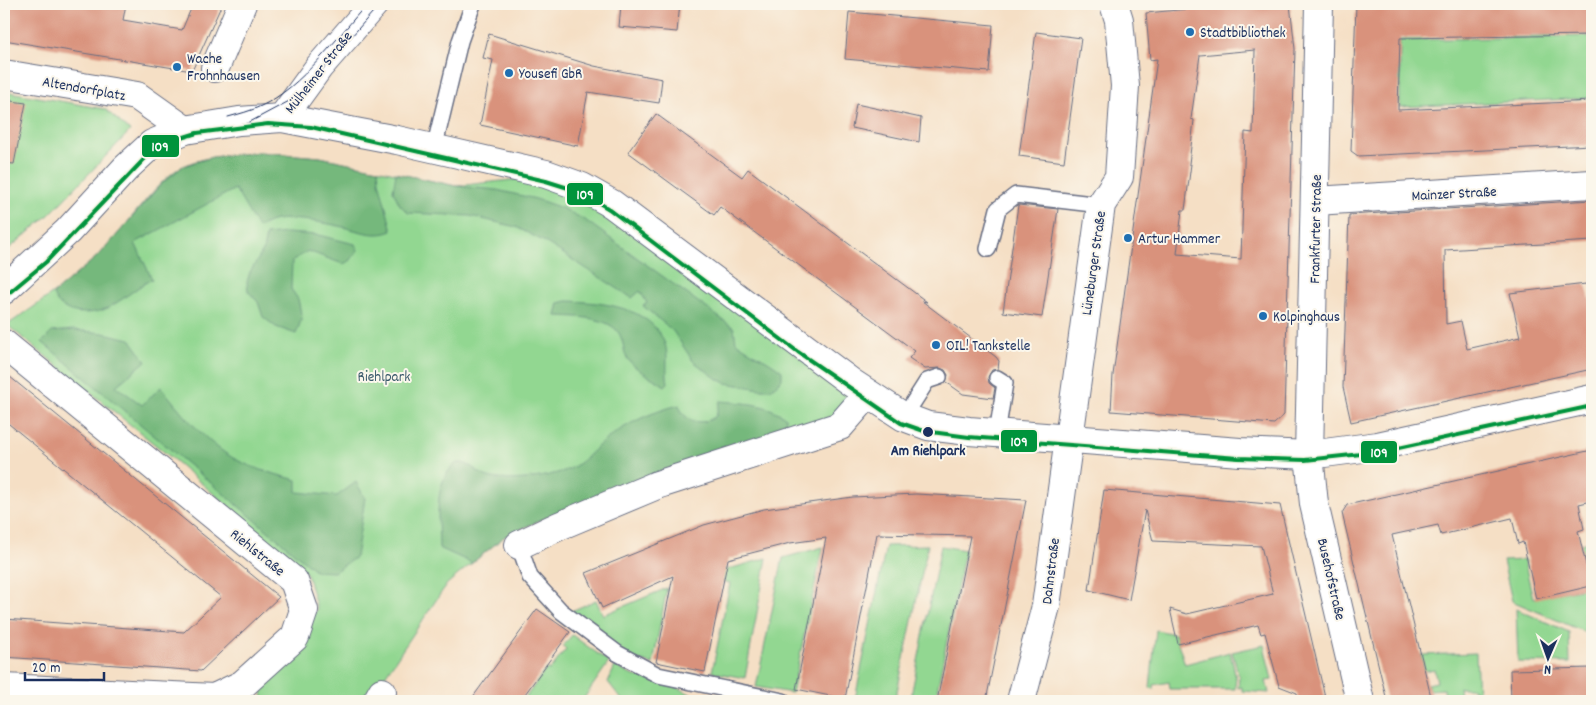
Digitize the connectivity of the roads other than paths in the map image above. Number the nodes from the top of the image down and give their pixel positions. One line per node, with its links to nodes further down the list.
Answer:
1 (242, 4): 6 (street)
2 (374, 4): 8 (street, Mülheimer Straße)
3 (473, 4): 10 (lane)
4 (1114, 4): 13 (street, Lüneburger Straße)
5 (1320, 4): 12 (street, Frankfurter Straße)
6 (215, 68)
7 (4, 74): 9 (street, Altendorfplatz)
8 (282, 118): 9 (street); 10 (street)
9 (185, 130): 15 (street)
10 (434, 149): 19 (street)
11 (1592, 184): 12 (street, Mainzer Straße)
12 (1315, 201): 24 (street, Frankfurter Straße)
13 (1101, 205): 14 (lane); 23 (street, Lüneburger Straße)
14 (988, 249)
15 (4, 290)
16 (4, 344): 27 (street, Riehlstraße)
17 (938, 377): 21 (lane)
18 (997, 378): 22 (lane)
19 (868, 394): 21 (street); 25 (street)
20 (1592, 399): 24 (street)
21 (904, 417): 22 (street)
22 (997, 433): 23 (street)
23 (1069, 438): 24 (street); 29 (street, Dahnstraße)
24 (1309, 455): 30 (street, Busehofstraße)
25 (519, 546): 28 (lane)
26 (4, 688): 27 (street, Riehlstraße)
27 (245, 693)
28 (783, 701)
29 (1021, 701)
30 (1360, 701)

